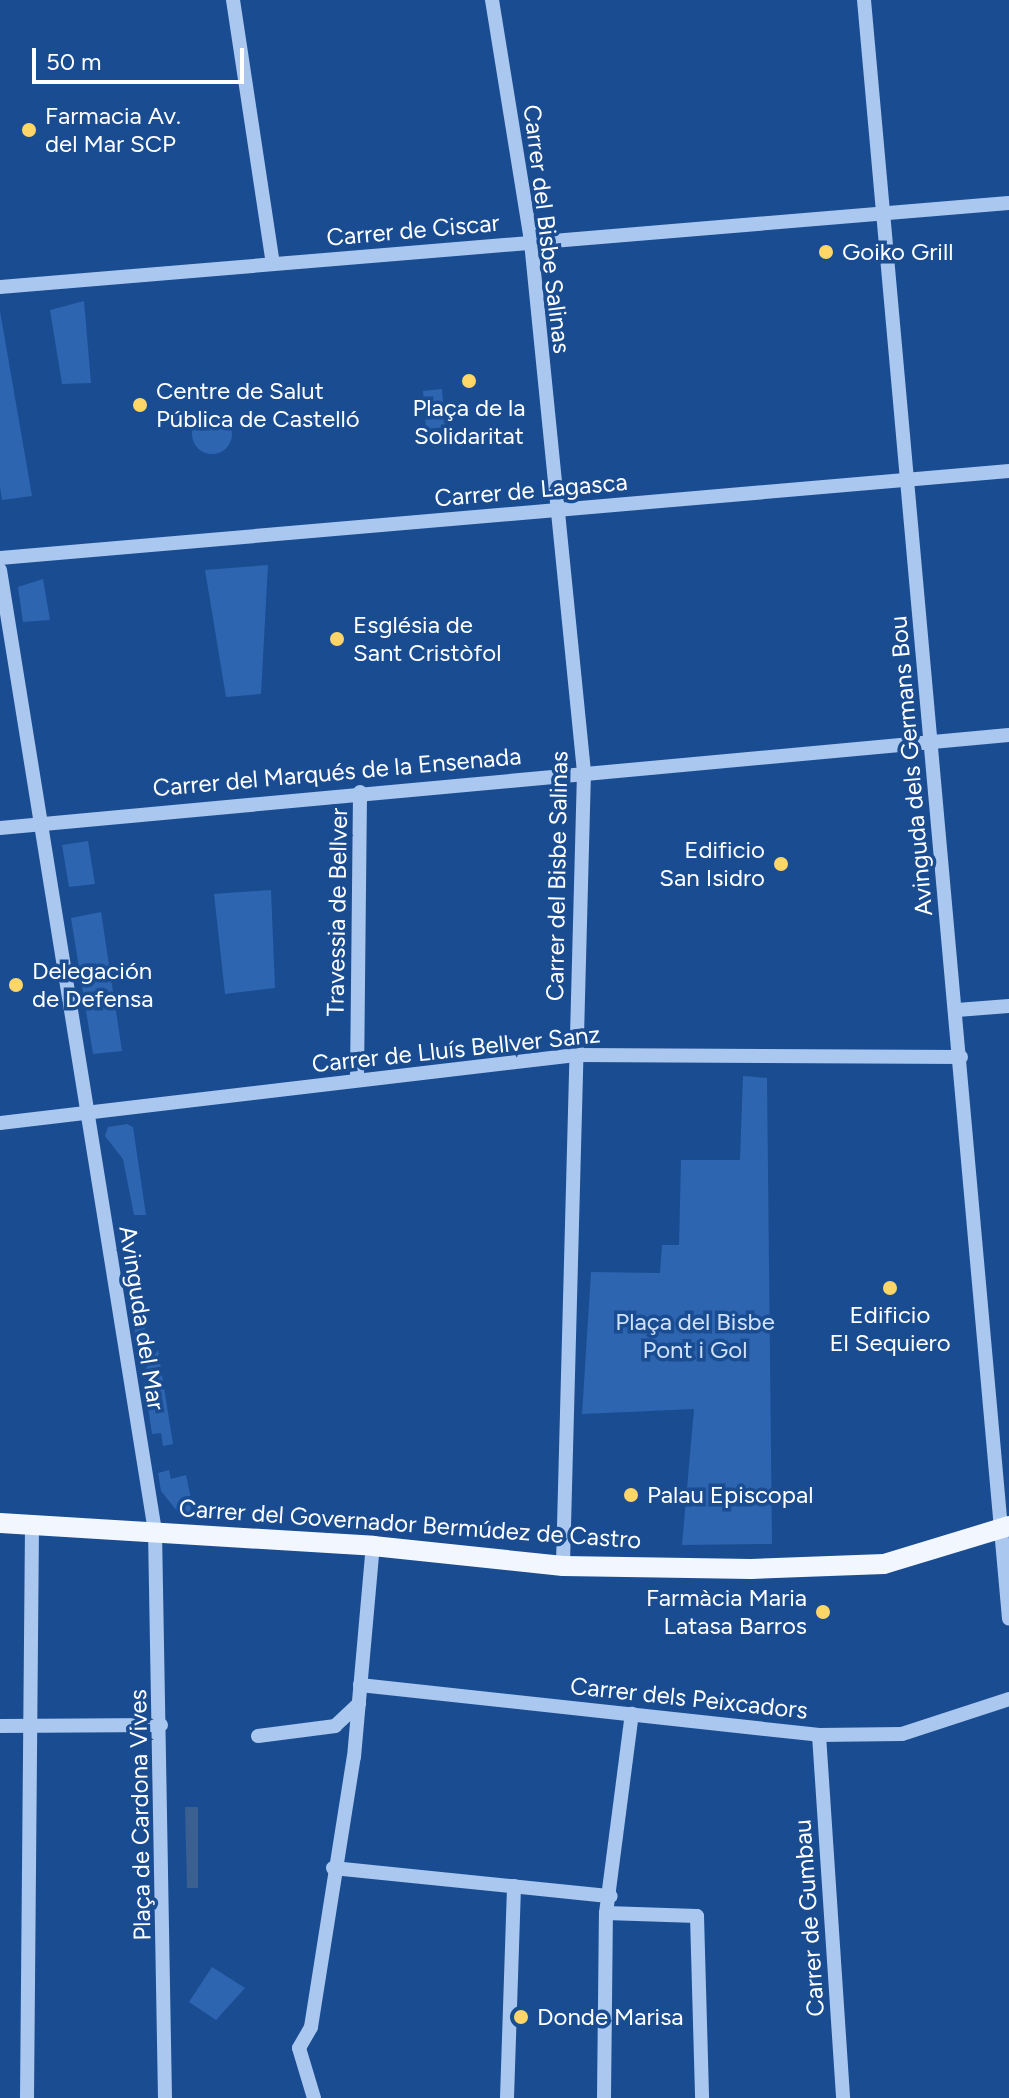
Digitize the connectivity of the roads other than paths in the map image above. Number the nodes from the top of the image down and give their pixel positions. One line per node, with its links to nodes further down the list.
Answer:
1 (233, 0): 7 (street)
2 (492, 0): 6 (street, Carrer del Bisbe Salinas)
3 (864, 0): 5 (street, Avinguda dels Germans Bou)
4 (1009, 203): 5 (street, Carrer de Ciscar)
5 (883, 213): 6 (street, Carrer de Ciscar); 10 (street, Avinguda dels Germans Bou)
6 (531, 242): 7 (street, Carrer de Ciscar); 11 (street, Carrer del Bisbe Salinas)
7 (273, 264): 8 (street, Carrer de Ciscar)
8 (6, 286)
9 (1009, 471): 10 (street, Carrer de Lagasca)
10 (908, 480): 11 (street, Carrer de Lagasca); 15 (street, Avinguda dels Germans Bou)
11 (555, 510): 12 (street, Carrer de Lagasca); 16 (street, Carrer del Bisbe Salinas)
12 (0, 558)
13 (0, 570): 18 (street, Avinguda del Mar)
14 (1009, 735): 15 (street, Carrer del Marqués de la Ensenada)
15 (928, 742): 16 (street, Carrer del Marqués de la Ensenada); 21 (street, Avinguda dels Germans Bou)
16 (584, 772): 17 (street, Carrer del Marqués de la Ensenada); 22 (street, Carrer del Bisbe Salinas)
17 (360, 792): 18 (street, Carrer del Marqués de la Ensenada); 24 (street, Travessia de Bellver)
18 (40, 824): 19 (street); 25 (street, Avinguda del Mar)
19 (0, 828)
20 (1009, 1006): 21 (street)
21 (957, 1010): 23 (street, Avinguda dels Germans Bou)
22 (576, 1055): 23 (street, Carrer de Lluís Bellver Sanz); 24 (street, Carrer de Lluís Bellver Sanz); 32 (street, Carrer del Bisbe Salinas)
23 (961, 1057): 29 (street, Avinguda dels Germans Bou)
24 (357, 1080): 25 (street, Carrer de Lluís Bellver Sanz)
25 (87, 1111): 26 (street); 30 (street, Avinguda del Mar)
26 (0, 1123)
27 (0, 1523): 28 (main road, Carrer del Governador Bermúdez de Castro)
28 (32, 1523): 30 (main road, Carrer del Governador Bermúdez de Castro); 40 (street)
29 (1006, 1527): 32 (main road, Carrer del Governador Bermúdez de Castro); 33 (street, Avinguda dels Germans Bou)
30 (155, 1531): 31 (main road, Carrer del Governador Bermúdez de Castro); 38 (street, Plaça de Cardona Vives)
31 (373, 1546): 32 (main road, Carrer del Governador Bermúdez de Castro); 34 (street)
32 (563, 1566)
33 (1009, 1619)
34 (360, 1685): 36 (street); 37 (street, Carrer dels Peixcadors)
35 (1009, 1699): 41 (street, Carrer dels Peixcadors)
36 (359, 1704): 42 (street); 43 (street)
37 (632, 1714): 41 (street, Carrer dels Peixcadors); 45 (street)
38 (161, 1725): 40 (street); 48 (street, Plaça de Cardona Vives)
39 (0, 1726): 40 (street)
40 (30, 1726): 47 (street)
41 (819, 1735): 53 (street, Carrer de Gumbau)
42 (258, 1736)
43 (333, 1868): 44 (street); 49 (street)
44 (514, 1886): 45 (street); 50 (street)
45 (611, 1896): 46 (street)
46 (606, 1913): 51 (street); 52 (street)
47 (27, 2098)
48 (165, 2098)
49 (314, 2098)
50 (507, 2098)
51 (604, 2098)
52 (702, 2098)
53 (843, 2098)

